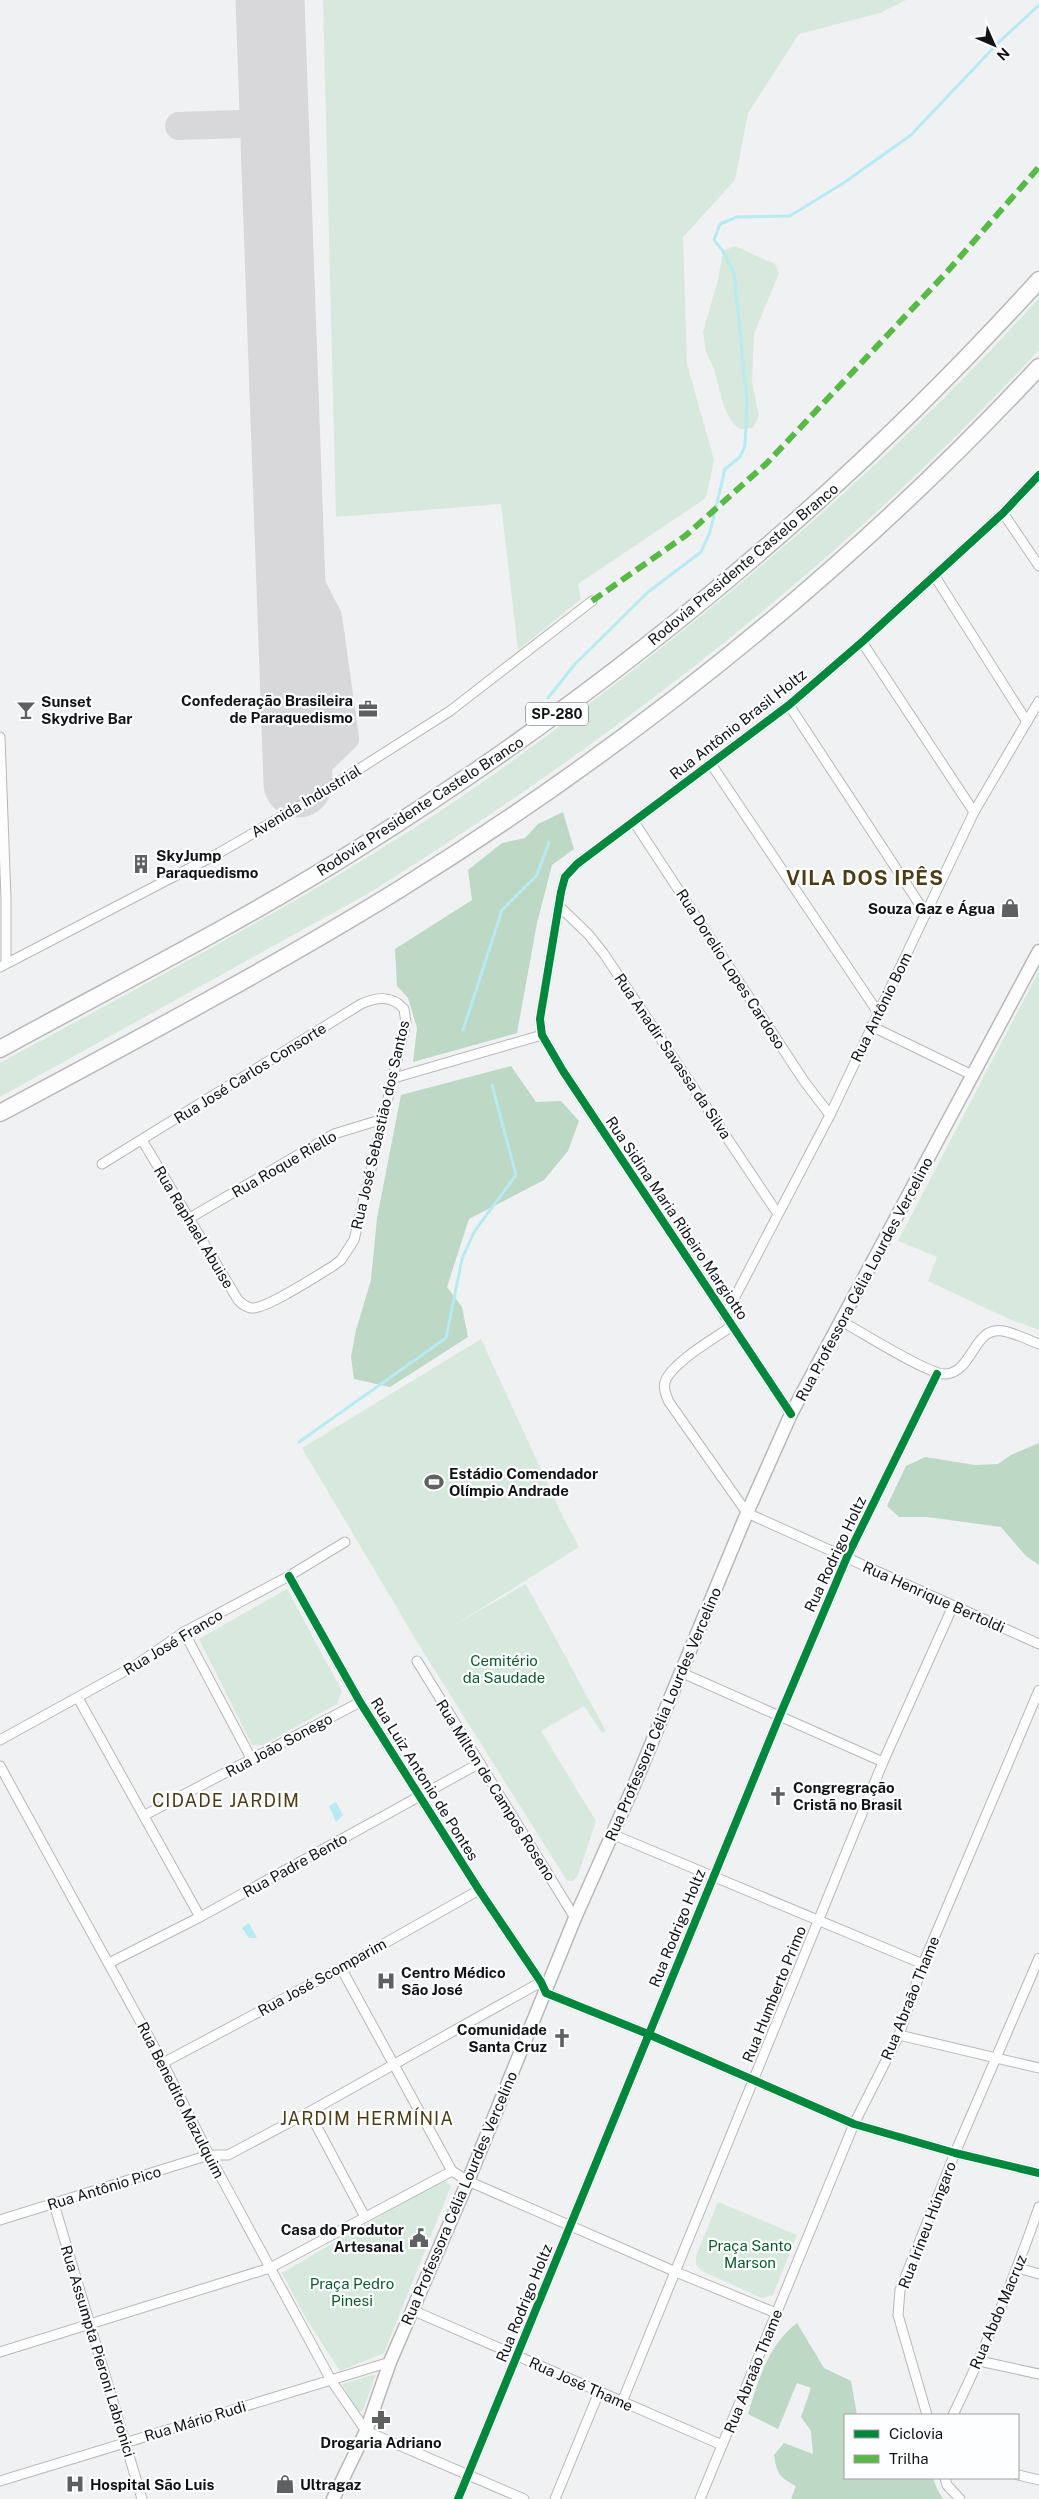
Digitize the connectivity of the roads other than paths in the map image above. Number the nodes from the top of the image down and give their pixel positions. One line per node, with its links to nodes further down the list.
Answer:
1 (1039, 280): 26 (highway, Rodovia Presidente Castelo Branco / SP-280)
2 (1039, 368): 29 (highway)
3 (1039, 475): 4 (street, Rua Antônio Brasil Holtz)
4 (1003, 513): 5 (street); 6 (street, Rua Antônio Brasil Holtz)
5 (1039, 566)
6 (934, 575): 8 (street, Rua Antônio Brasil Holtz); 11 (street)
7 (592, 601): 21 (street, Avenida Industrial)
8 (862, 642): 10 (street, Rua Antônio Brasil Holtz); 14 (street)
9 (1039, 701): 11 (street, Rua Antônio Bom)
10 (789, 705): 13 (street, Rua Antônio Brasil Holtz); 19 (street)
11 (1027, 722): 14 (street, Rua Antônio Bom)
12 (0, 737): 17 (street)
13 (711, 764): 15 (street, Rua Antônio Brasil Holtz); 23 (street)
14 (974, 812): 19 (street, Rua Antônio Bom)
15 (634, 822): 18 (street, Rua Antônio Brasil Holtz); 30 (street, Rua Dorelio Lopes Cardoso)
16 (0, 890): 17 (street)
17 (6, 899): 21 (street)
18 (559, 906): 25 (street, Rua Antônio Brasil Holtz); 34 (street, Rua Anadir Savassa da Silva)
19 (926, 914): 23 (street, Rua Antônio Bom)
20 (1039, 951): 27 (main road, Rua Professora Célia Lourdes Vercelino)
21 (3, 965)
22 (401, 1005): 28 (street, Rua José Sebastião dos Santos); 32 (street, Rua José Carlos Consorte)
23 (877, 1011): 24 (street, Rua Antônio Bom)
24 (870, 1026): 27 (street); 30 (street, Rua Antônio Bom)
25 (542, 1035): 28 (street); 37 (street, Rua Sidina Maria Ribeiro Margiotto)
26 (0, 1049)
27 (972, 1075): 38 (main road, Rua Professora Célia Lourdes Vercelino)
28 (394, 1078): 31 (street, Rua José Sebastião dos Santos)
29 (0, 1113)
30 (830, 1115): 34 (street, Rua Antônio Bom)
31 (383, 1119): 35 (street, Rua Roque Riello); 36 (street, Rua José Sebastião dos Santos)
32 (142, 1140): 33 (street, Rua José Carlos Consorte); 35 (street, Rua Raphael Abuise)
33 (102, 1164)
34 (778, 1214): 37 (street, Rua Antônio Bom)
35 (188, 1219): 36 (street, Rua Raphael Abuise)
36 (251, 1308)
37 (725, 1316): 39 (street, Rua Sidina Maria Ribeiro Margiotto)
38 (842, 1321): 41 (street); 42 (main road, Rua Professora Célia Lourdes Vercelino)
39 (732, 1326): 42 (street, Rua Sidina Maria Ribeiro Margiotto); 43 (street)
40 (1039, 1344): 41 (street)
41 (937, 1374): 45 (street, Rua Rodrigo Holtz)
42 (791, 1414): 43 (main road, Rua Professora Célia Lourdes Vercelino)
43 (747, 1513): 45 (street, Rua Henrique Bertoldi); 51 (main road, Rua Professora Célia Lourdes Vercelino)
44 (345, 1542): 46 (street, Rua José Franco)
45 (847, 1557): 47 (street, Rua Henrique Bertoldi); 55 (street, Rua Rodrigo Holtz)
46 (288, 1576): 48 (street, Rua José Franco); 54 (street, Rua Luiz Antonio de Pontes)
47 (953, 1606): 49 (street, Rua Henrique Bertoldi); 58 (street, Rua Humberto Primo)
48 (184, 1632): 53 (street, Rua José Franco); 57 (street)
49 (1039, 1644)
50 (417, 1661): 59 (street, Rua Milton de Campos Roseno)
51 (680, 1672): 55 (street); 63 (main road, Rua Professora Célia Lourdes Vercelino)
52 (1039, 1690): 71 (street, Rua Abraão Thame)
53 (78, 1698): 56 (street, Rua José Franco); 62 (street)
54 (360, 1702): 57 (street, Rua João Sonego); 61 (street, Rua Luiz Antonio de Pontes)
55 (780, 1716): 58 (street); 64 (street, Rua Rodrigo Holtz)
56 (0, 1740)
57 (252, 1760): 62 (street, Rua João Sonego)
58 (883, 1762): 68 (street, Rua Humberto Primo)
59 (480, 1763): 61 (street, Rua Padre Bento); 67 (street, Rua Milton de Campos Roseno)
60 (0, 1766): 70 (street, Rua Benedito Mazulquim)
61 (421, 1796): 65 (street, Rua Luiz Antonio de Pontes); 66 (street, Rua Padre Bento)
62 (145, 1816): 66 (street)
63 (614, 1835): 64 (street); 67 (main road, Rua Professora Célia Lourdes Vercelino)
64 (713, 1876): 68 (street); 74 (street, Rua Rodrigo Holtz)
65 (479, 1890): 72 (street, Rua José Scomparim); 73 (street, Rua Luiz Antonio de Pontes)
66 (200, 1917): 70 (street, Rua Padre Bento)
67 (575, 1918): 73 (main road, Rua Professora Célia Lourdes Vercelino)
68 (819, 1920): 71 (street); 80 (street, Rua Humberto Primo)
69 (1039, 1958): 76 (street, Rua Irineu Húngaro)
70 (109, 1963): 77 (street, Rua Benedito Mazulquim)
71 (924, 1964): 75 (street, Rua Abraão Thame)
72 (341, 1968): 77 (street, Rua José Scomparim); 78 (street)
73 (543, 1987): 74 (street); 78 (street, Rua Antônio Pico); 87 (main road, Rua Professora Célia Lourdes Vercelino)
74 (648, 2034): 80 (street); 92 (street, Rua Rodrigo Holtz)
75 (899, 2035): 76 (street); 82 (street, Rua Abraão Thame)
76 (997, 2058): 79 (street); 83 (street, Rua Irineu Húngaro)
77 (164, 2062): 84 (street, Rua Benedito Mazulquim)
78 (395, 2064): 81 (street, Rua Antônio Pico); 85 (street)
79 (1039, 2068)
80 (754, 2079): 82 (street); 95 (street, Rua Humberto Primo)
81 (309, 2112): 84 (street, Rua Antônio Pico); 90 (street)
82 (854, 2124): 83 (street); 98 (street, Rua Abraão Thame)
83 (955, 2153): 86 (street); 108 (street, Rua Irineu Húngaro)
84 (209, 2155): 88 (street, Rua Antônio Pico); 93 (street, Rua Benedito Mazulquim)
85 (452, 2171): 87 (street); 90 (street)
86 (1039, 2173)
87 (468, 2180): 92 (street); 97 (main road, Rua Professora Célia Lourdes Vercelino)
88 (54, 2204): 91 (street, Rua Antônio Pico); 99 (street, Rua Assumpta Pieroni Labronici)
89 (1039, 2207): 94 (street, Rua Abdo Macruz)
90 (365, 2217): 93 (street)
91 (0, 2220)
92 (569, 2226): 95 (street); 101 (street, Rua Rodrigo Holtz)
93 (270, 2268): 99 (street); 105 (street, Rua Benedito Mazulquim)
94 (1018, 2268): 96 (street); 102 (street, Rua Abdo Macruz)
95 (676, 2272): 98 (street); 107 (street, Rua Humberto Primo)
96 (1039, 2274)
97 (412, 2310): 101 (street, Rua José Thame); 103 (main road, Rua Professora Célia Lourdes Vercelino)
98 (776, 2313): 112 (street, Rua Abraão Thame)
99 (88, 2323): 100 (street); 111 (street, Rua Assumpta Pieroni Labronici)
100 (0, 2352)
101 (518, 2356): 106 (street, Rua José Thame); 113 (street, Rua Rodrigo Holtz)
102 (980, 2360): 104 (street); 109 (street, Rua Abdo Macruz)
103 (390, 2362): 105 (street, Rua Mário Rudi); 110 (main road, Rua Professora Célia Lourdes Vercelino)
104 (1039, 2374)
105 (331, 2380): 110 (street, Rua Benedito Mazulquim); 111 (street, Rua Mário Rudi)
106 (599, 2392): 107 (street, Rua José Thame); 122 (street)
107 (622, 2402): 112 (street, Rua José Thame)
108 (927, 2414)
109 (953, 2414)
110 (366, 2431): 113 (street); 119 (main road, Rua Professora Célia Lourdes Vercelino)
111 (125, 2442): 117 (street, Rua Mário Rudi); 118 (street, Rua Assumpta Pieroni Labronici)
112 (722, 2446): 123 (street, Rua Abraão Thame)
113 (469, 2474): 120 (street, Rua Rodrigo Holtz); 121 (street)
114 (1019, 2475): 116 (street)
115 (945, 2479): 124 (street)
116 (1039, 2480)
117 (0, 2481)
118 (142, 2499)
119 (333, 2499)
120 (458, 2499)
121 (524, 2499)
122 (555, 2499)
123 (700, 2499)
124 (960, 2499)

